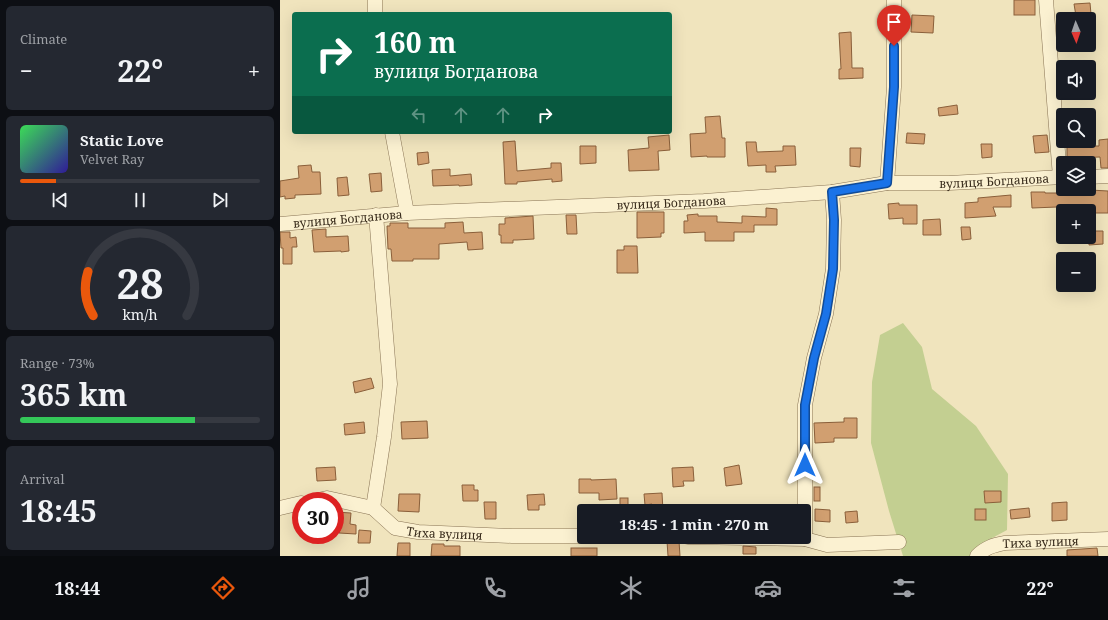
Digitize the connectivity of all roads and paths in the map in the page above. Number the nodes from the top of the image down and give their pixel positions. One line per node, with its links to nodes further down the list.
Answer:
1 (375, 0): 4 (street)
2 (894, 0): 10 (street)
3 (1046, 0): 6 (street)
4 (375, 12)
5 (392, 134): 12 (street)
6 (1060, 156)
7 (1108, 176): 9 (street)
8 (1056, 177): 10 (street, вулиця Богданова)
9 (1096, 177)
10 (887, 183): 11 (street, вулиця Богданова)
11 (832, 192): 12 (street, вулиця Богданова); 16 (street)
12 (407, 214): 13 (street, вулиця Богданова)
13 (376, 216): 14 (street, вулиця Богданова); 19 (street)
14 (280, 224)
15 (344, 502): 19 (street)
16 (805, 504)
17 (292, 506): 18 (street)
18 (280, 508)
19 (373, 508): 20 (street, Тиха вулиця)
20 (577, 536)
21 (1108, 539): 24 (street, Тиха вулиця)
22 (811, 541): 23 (street)
23 (899, 542)
24 (977, 556)

